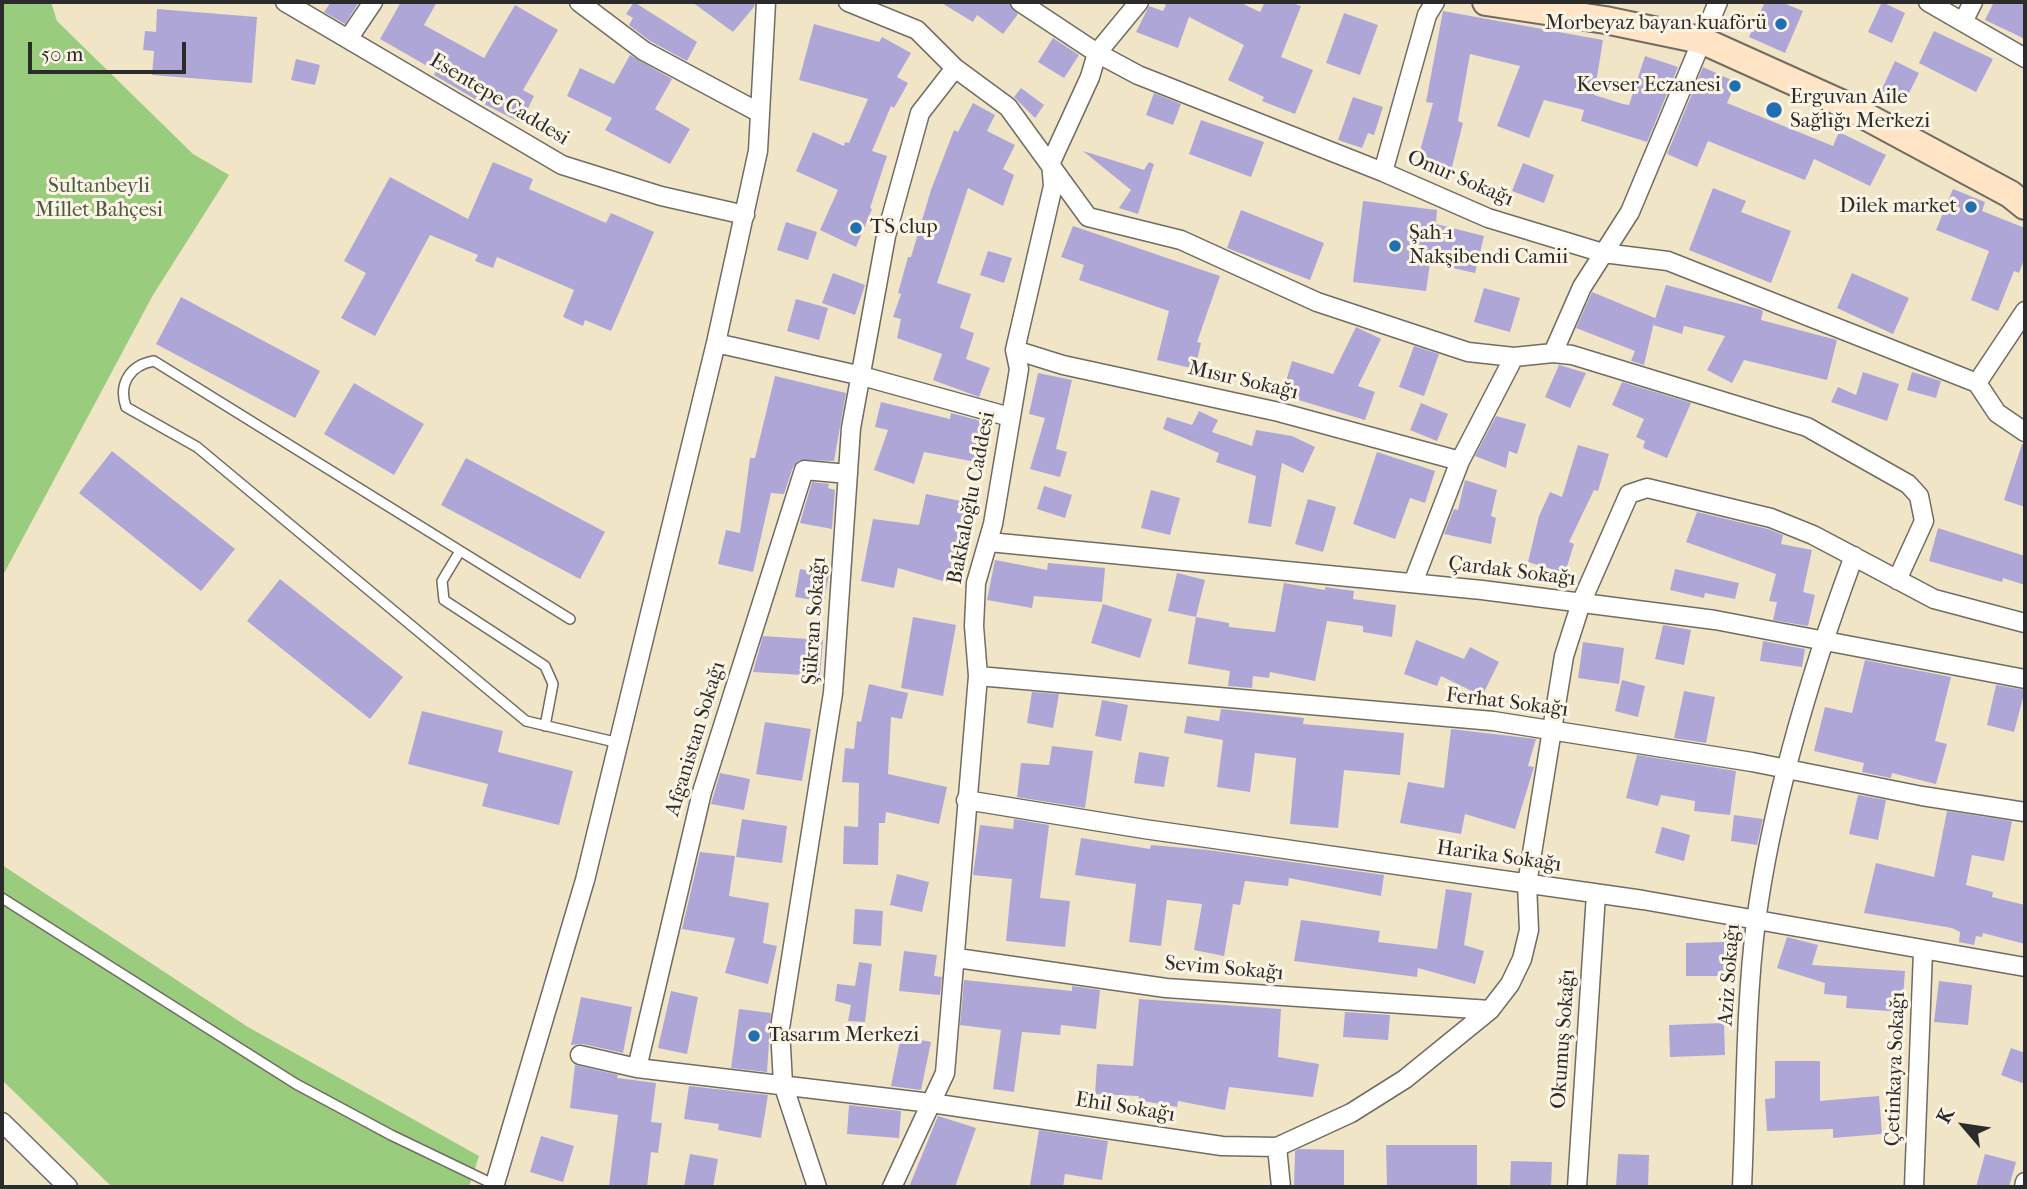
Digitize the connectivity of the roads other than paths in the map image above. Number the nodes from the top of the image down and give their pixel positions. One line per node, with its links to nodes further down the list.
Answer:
1 (285, 2): 14 (street, Esentepe Caddesi)
2 (373, 2): 14 (street)
3 (579, 2): 19 (street)
4 (766, 2): 19 (street)
5 (848, 2): 18 (street)
6 (1020, 2): 16 (street, Onur Sokağı)
7 (1139, 2): 16 (street, Bakkaloğlu Caddesi)
8 (1435, 2): 21 (street)
9 (1486, 2): 15 (street)
10 (1718, 2): 15 (street)
11 (1928, 2): 13 (street)
12 (1973, 2): 13 (street)
13 (1964, 20): 17 (street)
14 (348, 39): 23 (street, Esentepe Caddesi)
15 (1701, 40): 22 (street); 24 (street)
16 (1097, 53): 20 (street, Bakkaloğlu Caddesi); 21 (street, Onur Sokağı)
17 (2025, 58)
18 (955, 68): 20 (street); 30 (street, Şükran Sokağı)
19 (760, 113): 23 (street)
20 (1051, 162): 27 (street, Bakkaloğlu Caddesi); 29 (street)
21 (1383, 172): 24 (street, Onur Sokağı)
22 (2025, 206)
23 (745, 215): 26 (street)
24 (1603, 253): 28 (street); 31 (street, Onur Sokağı)
25 (2025, 311): 31 (street)
26 (716, 343): 30 (street); 49 (street)
27 (1015, 350): 32 (street, Bakkaloğlu Caddesi); 34 (street, Mısır Sokağı)
28 (1553, 353): 29 (street); 39 (street)
29 (1514, 357): 34 (street)
30 (862, 376): 32 (street); 35 (street, Şükran Sokağı)
31 (1977, 383): 33 (street)
32 (1010, 417): 36 (street, Bakkaloğlu Caddesi)
33 (2025, 432)
34 (1460, 461): 40 (street)
35 (848, 474): 62 (street, Afganistan Sokağı); 63 (street, Şükran Sokağı)
36 (989, 542): 40 (street, Çardak Sokağı); 45 (street, Bakkaloğlu Caddesi)
37 (460, 551): 42 (lane); 47 (lane); 47 (lane)
38 (1854, 556): 39 (street); 41 (street, Ehil Sokağı); 44 (street, Aziz Sokağı)
39 (1897, 580): 43 (street)
40 (1413, 583): 41 (street, Çardak Sokağı)
41 (1581, 603): 44 (street, Çardak Sokağı); 48 (street, Ehil Sokağı)
42 (570, 619)
43 (2025, 623)
44 (1823, 640): 46 (street, Çardak Sokağı); 50 (street, Aziz Sokağı)
45 (978, 676): 48 (street, Ferhat Sokağı); 51 (street, Bakkaloğlu Caddesi)
46 (2025, 679)
47 (545, 726): 49 (lane)
48 (1552, 731): 50 (street, Ferhat Sokağı); 53 (street, Ehil Sokağı)
49 (619, 743): 67 (street)
50 (1786, 769): 52 (street, Ferhat Sokağı); 56 (street, Aziz Sokağı)
51 (965, 800): 53 (street, Harika Sokağı); 58 (street, Bakkaloğlu Caddesi)
52 (2025, 812)
53 (1527, 884): 54 (street, Harika Sokağı); 60 (street, Ehil Sokağı)
54 (1596, 894): 56 (street, Harika Sokağı); 72 (street, Okumuş Sokağı)
55 (2, 898): 67 (lane)
56 (1756, 920): 57 (street, Harika Sokağı); 73 (street, Aziz Sokağı)
57 (1923, 951): 59 (street, Harika Sokağı); 74 (street, Çetinkaya Sokağı)
58 (957, 958): 60 (street, Sevim Sokağı); 64 (street, Bakkaloğlu Caddesi)
59 (2025, 967)
60 (1490, 1010): 66 (street, Ehil Sokağı)
61 (580, 1055): 62 (street, Ehil Sokağı)
62 (637, 1068): 63 (street, Ehil Sokağı)
63 (783, 1084): 64 (street, Ehil Sokağı); 69 (street, Şükran Sokağı)
64 (931, 1102): 66 (street, Ehil Sokağı); 70 (street, Bakkaloğlu Caddesi)
65 (2, 1122): 68 (street)
66 (1277, 1147): 71 (street)
67 (497, 1186)
68 (68, 1187)
69 (817, 1187)
70 (892, 1187)
71 (1281, 1187)
72 (1577, 1187)
73 (1742, 1187)
74 (1914, 1187)

